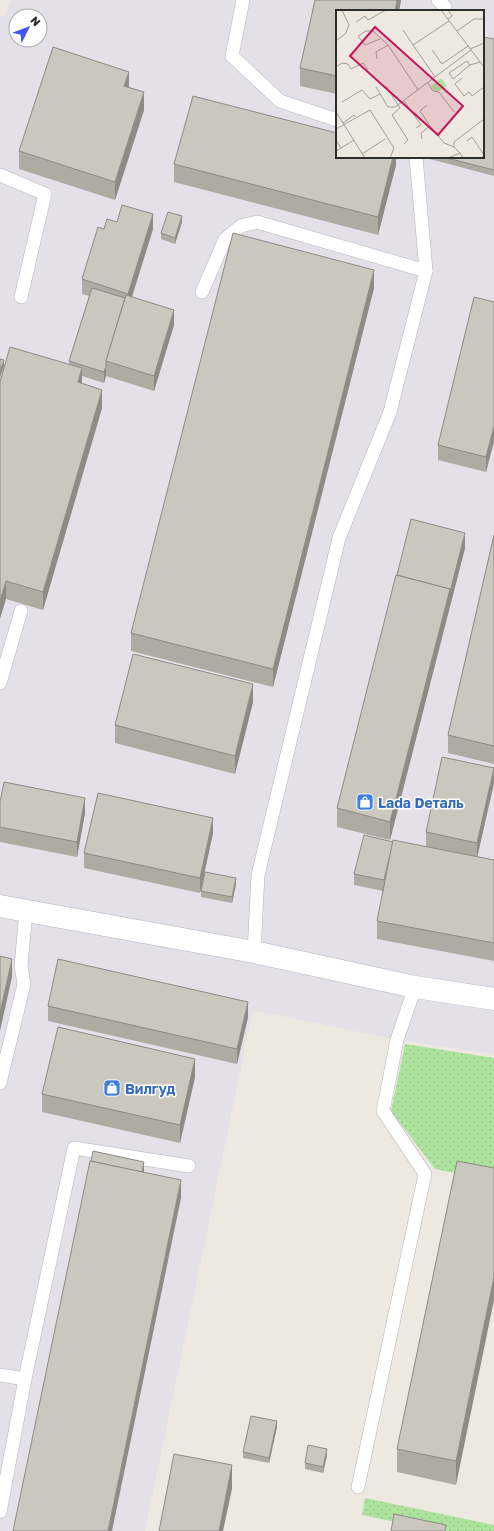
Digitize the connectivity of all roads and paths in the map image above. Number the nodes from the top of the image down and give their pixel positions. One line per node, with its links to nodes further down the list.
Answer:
1 (243, 0): 4 (lane)
2 (438, 0): 3 (lane)
3 (444, 10)
4 (336, 120)
5 (416, 158): 7 (lane)
6 (0, 175): 9 (lane)
7 (426, 271): 8 (lane); 14 (lane)
8 (202, 292)
9 (21, 297)
10 (20, 611): 11 (lane)
11 (0, 683)
12 (0, 906): 13 (street)
13 (26, 911): 14 (street); 17 (lane)
14 (254, 952): 15 (street)
15 (415, 987): 16 (street); 21 (lane)
16 (494, 999)
17 (0, 1083)
18 (189, 1166): 20 (lane)
19 (0, 1374): 20 (lane)
20 (25, 1379): 22 (lane)
21 (358, 1487)
22 (0, 1512)

